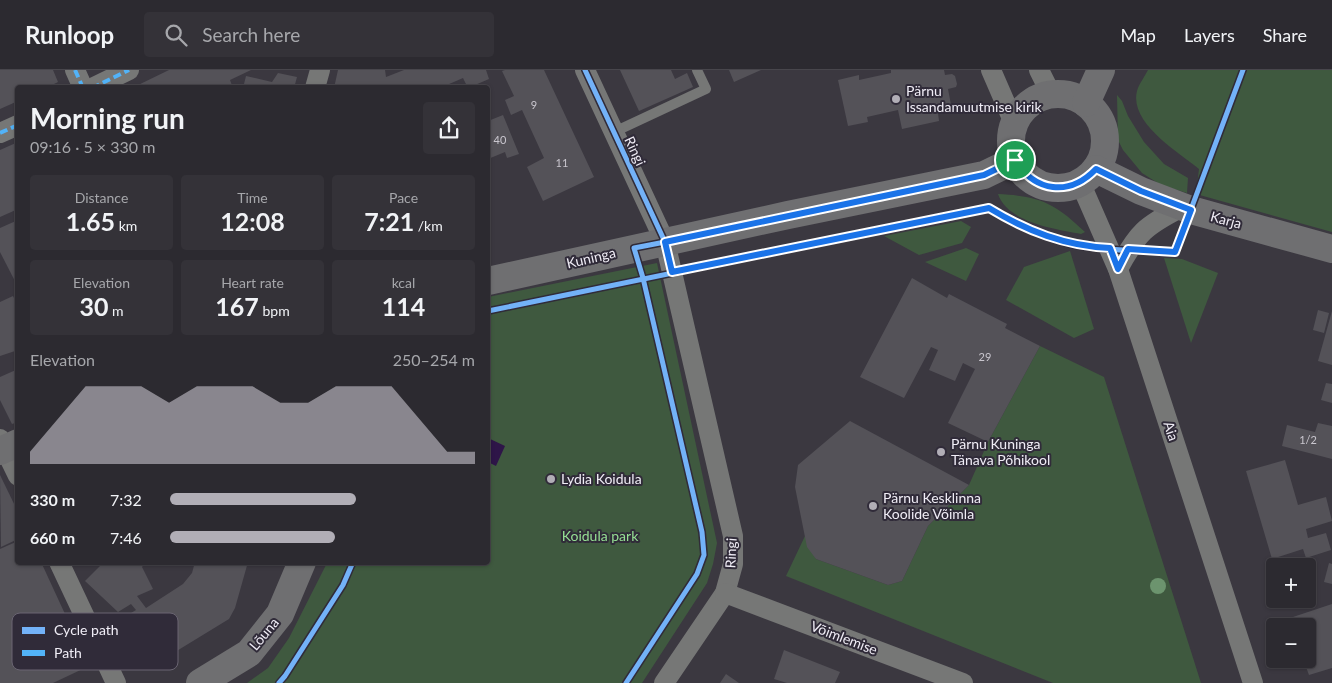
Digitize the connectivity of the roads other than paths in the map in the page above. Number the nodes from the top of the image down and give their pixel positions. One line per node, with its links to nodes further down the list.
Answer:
1 (75, 70): 9 (street)
2 (129, 70): 10 (street)
3 (320, 70): 11 (street)
4 (585, 70): 16 (street, Ringi)
5 (697, 70): 16 (lane)
6 (991, 70): 14 (street)
7 (1039, 70): 12 (street)
8 (1101, 70): 13 (street)
9 (82, 85)
10 (98, 85)
11 (316, 85)
12 (1051, 94): 13 (street); 14 (street)
13 (1086, 103): 19 (street)
14 (1014, 123): 18 (street)
15 (15, 126): 17 (street)
16 (614, 132): 21 (street, Ringi)
17 (0, 133)
18 (1015, 160): 19 (street); 21 (street, Kuninga)
19 (1088, 176): 20 (street, Karja); 23 (street, Aia)
20 (1182, 207): 22 (street, Karja); 23 (street)
21 (665, 242): 24 (street, Kuninga); 29 (street, Ringi)
22 (1332, 249)
23 (1118, 269): 36 (street, Aia)
24 (490, 281)
25 (5, 445): 26 (street)
26 (15, 469)
27 (60, 565): 30 (street)
28 (301, 565): 33 (street, Lõuna)
29 (725, 593): 34 (street, Ringi); 35 (street, Võimlemise)
30 (83, 613)
31 (110, 670): 32 (street)
32 (116, 683)
33 (200, 683)
34 (664, 683)
35 (963, 683)
36 (1253, 683)

